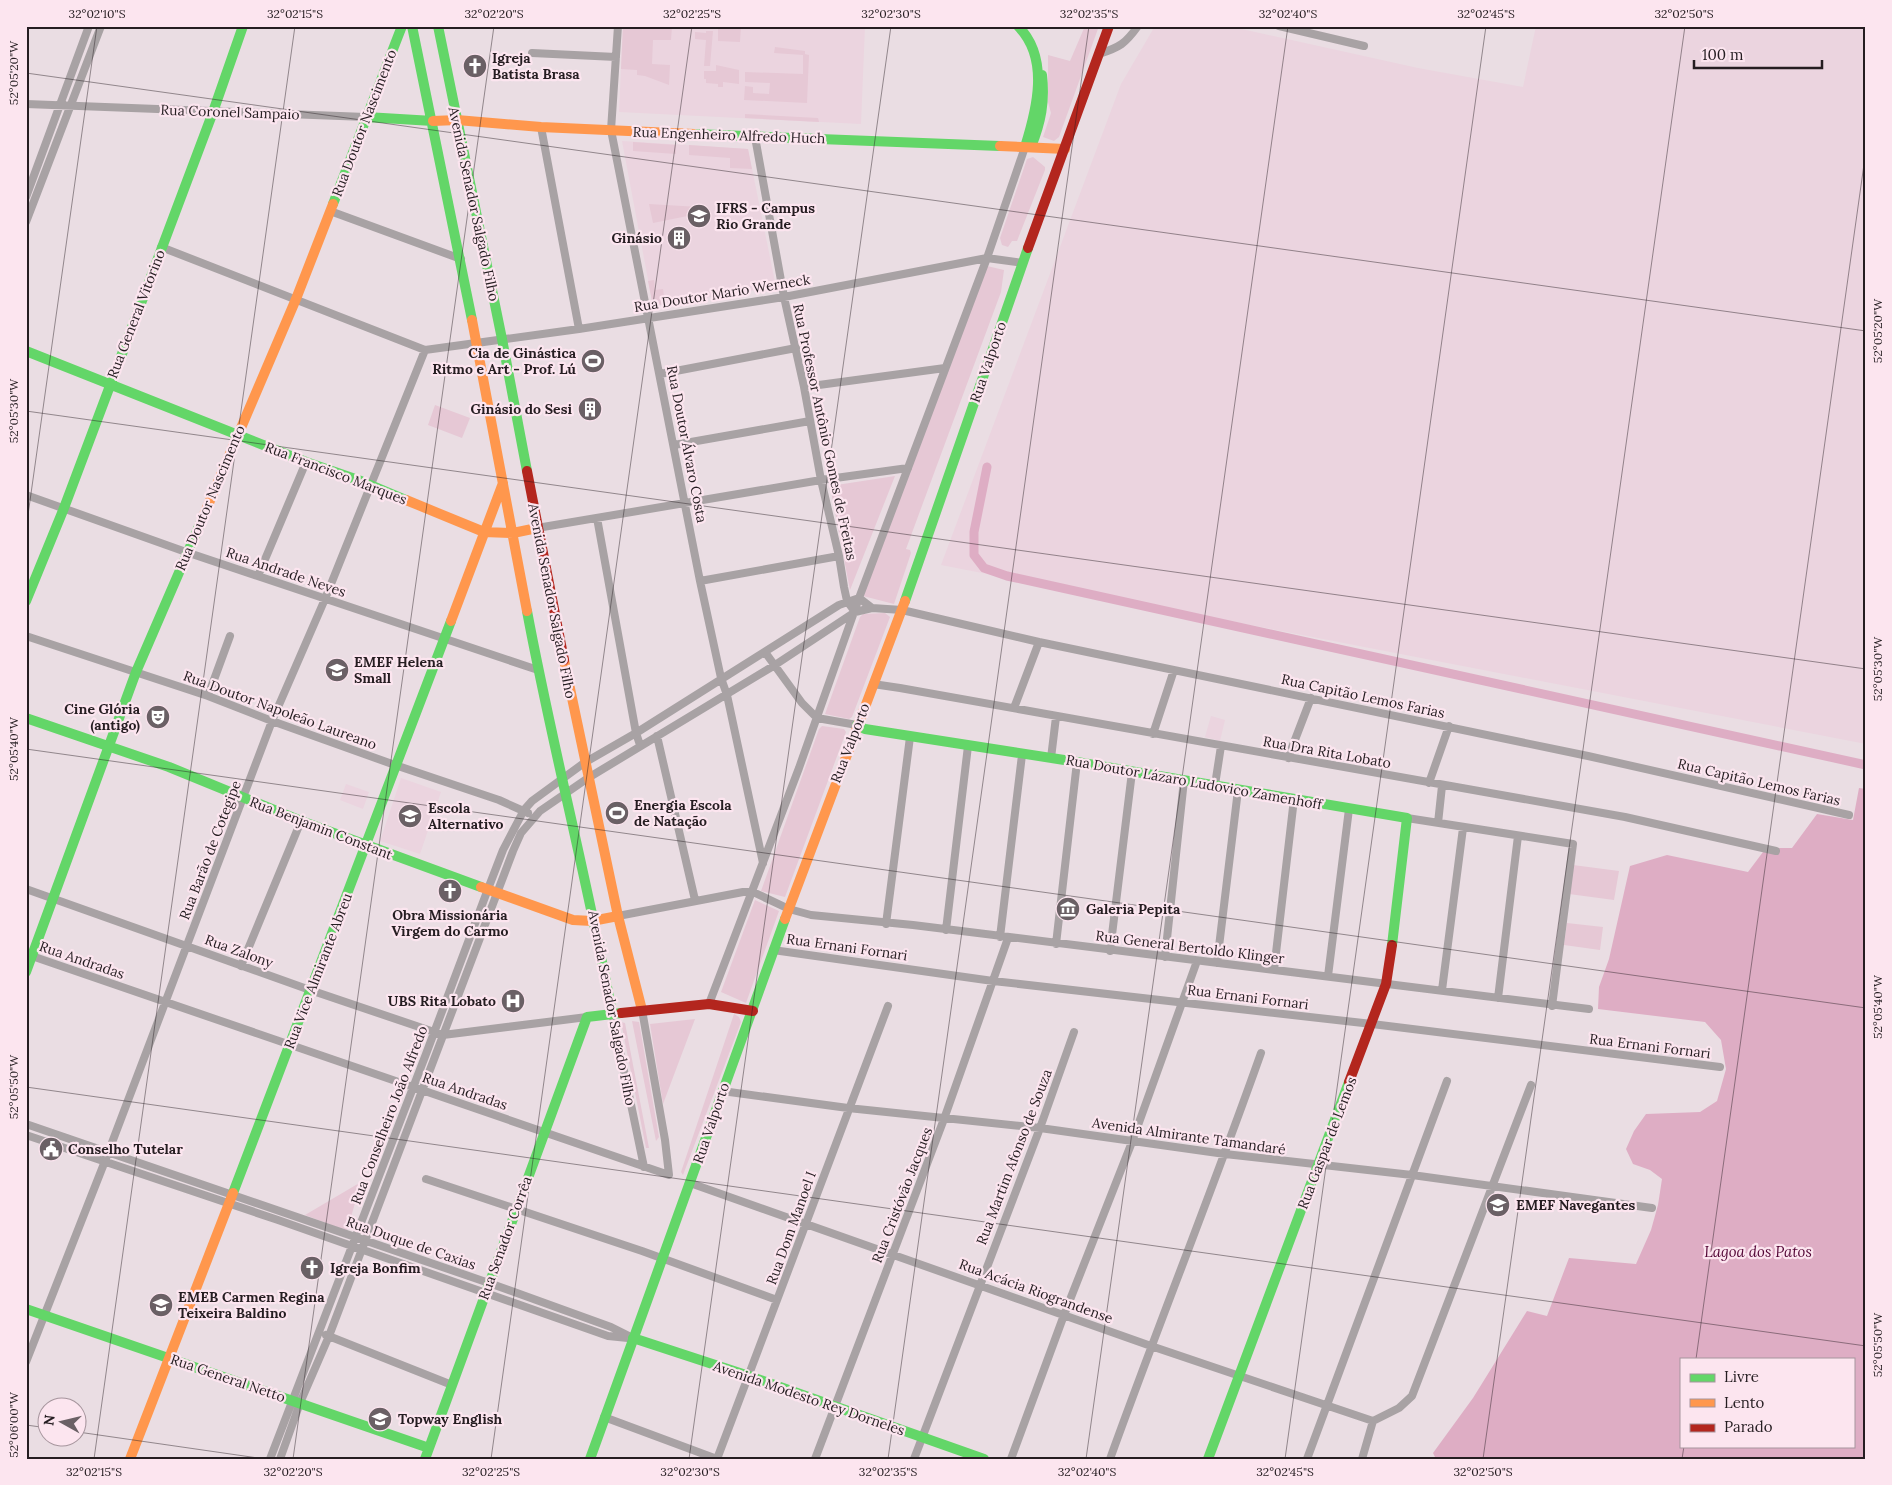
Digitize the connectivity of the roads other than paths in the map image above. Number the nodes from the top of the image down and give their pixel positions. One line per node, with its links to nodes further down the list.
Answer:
1 (90, 26): 17 (street)
2 (100, 26): 18 (street)
3 (243, 26): 19 (street, Rua General Vitorino)
4 (402, 26): 20 (street, Rua Doutor Nascimento)
5 (412, 26): 22 (street, Avenida Senador Salgado Filho)
6 (438, 26): 21 (street, Avenida Senador Salgado Filho)
7 (618, 26): 15 (street, Rua Doutor Álvaro Costa)
8 (1110, 26): 14 (street, Rua Valporto)
9 (1138, 26): 14 (street)
10 (1281, 26): 12 (street)
11 (1024, 28): 26 (street)
12 (1364, 46)
13 (532, 53): 15 (street)
14 (1099, 54): 27 (street, Rua Valporto)
15 (616, 56): 24 (street, Rua Doutor Álvaro Costa)
16 (26, 104): 17 (street, Rua Coronel Sampaio)
17 (60, 105): 18 (street, Rua Coronel Sampaio); 28 (street)
18 (70, 105): 19 (street, Rua Coronel Sampaio); 30 (street)
19 (213, 112): 20 (street, Rua Coronel Sampaio); 31 (street, Rua General Vitorino)
20 (366, 117): 22 (street, Rua Coronel Sampaio); 29 (street, Rua Doutor Nascimento)
21 (458, 120): 22 (street, Rua Engenheiro Alfredo Huch); 23 (street, Rua Engenheiro Alfredo Huch); 39 (street, Avenida Senador Salgado Filho)
22 (433, 121): 33 (street, Avenida Senador Salgado Filho)
23 (541, 127): 24 (street, Rua Engenheiro Alfredo Huch); 38 (street)
24 (611, 130): 25 (street, Rua Engenheiro Alfredo Huch); 37 (street, Rua Doutor Álvaro Costa)
25 (756, 138): 26 (street, Rua Engenheiro Alfredo Huch); 35 (street, Rua Professor Antônio Gomes de Freitas)
26 (1028, 147): 27 (street, Rua Engenheiro Alfredo Huch); 32 (street)
27 (1065, 149): 34 (street, Rua Valporto)
28 (26, 197)
29 (330, 211): 33 (street); 36 (street, Rua Doutor Nascimento)
30 (26, 222)
31 (162, 247): 36 (street); 46 (street, Rua General Vitorino)
32 (987, 258): 34 (street, Rua Doutor Mario Werneck); 35 (street, Rua Doutor Mario Werneck); 44 (street)
33 (461, 259): 40 (street, Avenida Senador Salgado Filho)
34 (1022, 263): 72 (street, Rua Valporto)
35 (784, 297): 37 (street, Rua Doutor Mario Werneck); 41 (street, Rua Professor Antônio Gomes de Freitas)
36 (296, 299): 42 (street); 49 (street, Rua Doutor Nascimento)
37 (649, 318): 38 (street, Rua Doutor Mario Werneck); 45 (street, Rua Doutor Álvaro Costa)
38 (579, 329): 39 (street, Rua Doutor Mario Werneck)
39 (502, 340): 40 (street, Rua Doutor Mario Werneck); 60 (street, Avenida Senador Salgado Filho)
40 (476, 344): 42 (street, Rua Doutor Mario Werneck); 54 (street, Avenida Senador Salgado Filho)
41 (796, 348): 45 (street); 47 (street, Rua Professor Antônio Gomes de Freitas)
42 (425, 350): 55 (street, Rua Barão de Cotegipe)
43 (26, 351): 46 (street, Rua Francisco Marques)
44 (945, 368): 47 (street); 52 (street)
45 (660, 374): 50 (street, Rua Doutor Álvaro Costa)
46 (109, 385): 49 (street, Rua Francisco Marques); 58 (street, Rua General Vitorino)
47 (804, 387): 48 (street, Rua Professor Antônio Gomes de Freitas)
48 (810, 421): 50 (street); 53 (street, Rua Professor Antônio Gomes de Freitas)
49 (237, 434): 51 (street, Rua Francisco Marques); 63 (street, Rua Doutor Nascimento)
50 (674, 446): 57 (street, Rua Doutor Álvaro Costa)
51 (306, 462): 55 (street, Rua Francisco Marques); 65 (street)
52 (908, 468): 53 (street); 67 (street)
53 (821, 480): 57 (street); 64 (street, Rua Professor Antônio Gomes de Freitas)
54 (503, 483): 61 (street, Rua Vice Almirante Abreu); 62 (street, Avenida Senador Salgado Filho)
55 (370, 485): 61 (street, Rua Francisco Marques); 68 (street, Rua Barão de Cotegipe)
56 (26, 495): 58 (street, Rua Andrade Neves)
57 (686, 504): 59 (street); 66 (street, Rua Doutor Álvaro Costa)
58 (64, 508): 63 (street, Rua Andrade Neves); 69 (street, Rua General Vitorino)
59 (597, 518): 60 (street); 95 (street)
60 (537, 528): 62 (street, Rua Francisco Marques); 107 (street, Avenida Senador Salgado Filho)
61 (484, 532): 62 (street, Rua Francisco Marques); 76 (street, Rua Vice Almirante Abreu)
62 (513, 533): 80 (street, Avenida Senador Salgado Filho)
63 (186, 552): 65 (street, Rua Andrade Neves); 82 (street, Rua Doutor Nascimento)
64 (838, 556): 66 (street); 70 (street, Rua Professor Antônio Gomes de Freitas)
65 (258, 576): 68 (street, Rua Andrade Neves)
66 (700, 580): 83 (street, Rua Doutor Álvaro Costa)
67 (859, 598): 70 (street); 71 (street); 73 (street)
68 (325, 599): 76 (street, Rua Andrade Neves); 92 (street, Rua Barão de Cotegipe)
69 (26, 601)
70 (847, 601): 73 (street, Rua Professor Antônio Gomes de Freitas); 78 (street)
71 (872, 608): 72 (street, Rua Capitão Lemos Farias); 73 (street, Rua Capitão Lemos Farias)
72 (902, 610): 77 (street, Rua Capitão Lemos Farias); 84 (street, Rua Valporto)
73 (854, 612): 79 (street); 91 (street)
74 (26, 636): 82 (street, Rua Doutor Napoleão Laureano)
75 (230, 636): 86 (street)
76 (444, 639): 80 (street, Rua Andrade Neves); 108 (street, Rua Vice Almirante Abreu)
77 (1039, 642): 81 (street, Rua Capitão Lemos Farias); 88 (street)
78 (765, 652): 79 (street); 83 (street)
79 (775, 665): 85 (street); 91 (street)
80 (538, 670): 111 (street, Avenida Senador Salgado Filho)
81 (1174, 670): 87 (street, Rua Capitão Lemos Farias); 96 (street)
82 (136, 672): 86 (street, Rua Doutor Napoleão Laureano); 99 (street, Rua Doutor Nascimento)
83 (721, 678): 85 (street, Rua Doutor Álvaro Costa); 95 (street)
84 (873, 684): 88 (street, Rua Dra Rita Lobato); 93 (street, Rua Valporto)
85 (727, 695): 97 (street); 131 (street, Rua Doutor Álvaro Costa)
86 (208, 696): 92 (street, Rua Doutor Napoleão Laureano)
87 (1311, 698): 94 (street, Rua Capitão Lemos Farias); 105 (street)
88 (1014, 708): 89 (street, Rua Dra Rita Lobato)
89 (1056, 717): 96 (street, Rua Dra Rita Lobato); 104 (street)
90 (26, 718): 99 (street, Rua Benjamin Constant)
91 (816, 718): 93 (street, Rua Doutor Lázaro Ludovico Zamenhoff); 131 (street)
92 (272, 721): 108 (street, Rua Doutor Napoleão Laureano); 118 (street, Rua Barão de Cotegipe)
93 (857, 725): 98 (street, Rua Doutor Lázaro Ludovico Zamenhoff); 137 (street, Rua Valporto)
94 (1449, 726): 113 (street); 122 (street, Rua Capitão Lemos Farias)
95 (636, 733): 100 (street); 107 (street)
96 (1153, 734): 102 (street, Rua Dra Rita Lobato)
97 (658, 736): 100 (street); 136 (street)
98 (910, 737): 101 (street, Rua Doutor Lázaro Ludovico Zamenhoff); 140 (street)
99 (108, 746): 118 (street, Rua Benjamin Constant); 135 (street, Rua Doutor Nascimento)
100 (640, 746): 110 (street)
101 (968, 746): 103 (street, Rua Doutor Lázaro Ludovico Zamenhoff); 143 (street)
102 (1221, 746): 105 (street, Rua Dra Rita Lobato); 114 (street)
103 (1022, 755): 104 (street, Rua Doutor Lázaro Ludovico Zamenhoff); 144 (street, Rua Cristóvão Jacques)
104 (1051, 758): 106 (street, Rua Doutor Lázaro Ludovico Zamenhoff)
105 (1288, 758): 113 (street, Rua Dra Rita Lobato)
106 (1077, 762): 109 (street, Rua Doutor Lázaro Ludovico Zamenhoff); 145 (street)
107 (584, 763): 110 (street, Avenida Senador Salgado Filho); 111 (street)
108 (395, 765): 121 (street, Rua Doutor Napoleão Laureano); 129 (street, Rua Vice Almirante Abreu)
109 (1132, 772): 112 (street, Rua Doutor Lázaro Ludovico Zamenhoff); 148 (street)
110 (588, 778): 117 (street); 138 (street, Avenida Senador Salgado Filho)
111 (564, 779): 117 (street, Avenida Senador Salgado Filho); 121 (street)
112 (1184, 780): 114 (street, Rua Doutor Lázaro Ludovico Zamenhoff); 150 (street)
113 (1429, 783): 115 (street, Rua Dra Rita Lobato)
114 (1215, 785): 116 (street, Rua Doutor Lázaro Ludovico Zamenhoff)
115 (1442, 786): 126 (street); 130 (street, Rua Dra Rita Lobato)
116 (1238, 790): 119 (street, Rua Doutor Lázaro Ludovico Zamenhoff); 152 (street)
117 (567, 792): 123 (street); 139 (street, Avenida Senador Salgado Filho)
118 (243, 798): 125 (street, Rua Benjamin Constant); 146 (street, Rua Barão de Cotegipe)
119 (1294, 799): 120 (street, Rua Doutor Lázaro Ludovico Zamenhoff); 154 (street)
120 (1349, 809): 124 (street, Rua Doutor Lázaro Ludovico Zamenhoff); 156 (street)
121 (524, 810): 123 (street, Rua Doutor Napoleão Laureano); 133 (street, Rua Conselheiro João Alfredo)
122 (1849, 815)
123 (533, 817): 133 (street, Rua Conselheiro João Alfredo)
124 (1407, 818): 126 (street, Rua Doutor Lázaro Ludovico Zamenhoff); 159 (street, Rua Gaspar de Lemos)
125 (301, 821): 129 (street, Rua Benjamin Constant); 153 (street)
126 (1438, 823): 127 (street, Rua Doutor Lázaro Ludovico Zamenhoff)
127 (1463, 828): 128 (street, Rua Doutor Lázaro Ludovico Zamenhoff); 162 (street)
128 (1518, 836): 163 (street); 168 (street, Rua Doutor Lázaro Ludovico Zamenhoff)
129 (366, 845): 133 (street, Rua Benjamin Constant); 161 (street, Rua Vice Almirante Abreu)
130 (1776, 851)
131 (763, 864): 134 (street)
132 (26, 889): 135 (street, Rua Zalony)
133 (492, 891): 139 (street, Rua Benjamin Constant); 141 (street, Rua Conselheiro João Alfredo); 142 (street, Rua Conselheiro João Alfredo)
134 (753, 892): 136 (street); 137 (street); 166 (street)
135 (53, 898): 146 (street, Rua Zalony); 149 (street, Rua Doutor Nascimento)
136 (695, 900): 138 (street)
137 (789, 909): 140 (street, Rua General Bertoldo Klinger); 147 (street, Rua Valporto)
138 (618, 916): 139 (street, Rua Benjamin Constant); 170 (street, Avenida Senador Salgado Filho)
139 (595, 922): 172 (street, Avenida Senador Salgado Filho)
140 (886, 924): 143 (street, Rua General Bertoldo Klinger)
141 (474, 927): 142 (street); 158 (street, Rua Conselheiro João Alfredo)
142 (484, 930): 160 (street, Rua Conselheiro João Alfredo)
143 (946, 930): 144 (street, Rua General Bertoldo Klinger)
144 (1004, 938): 145 (street, Rua General Bertoldo Klinger); 157 (street, Rua Cristóvão Jacques)
145 (1056, 944): 148 (street, Rua General Bertoldo Klinger)
146 (187, 946): 153 (street, Rua Zalony); 165 (street, Rua Barão de Cotegipe)
147 (773, 950): 157 (street, Rua Ernani Fornari); 171 (street, Rua Valporto)
148 (1110, 951): 150 (street, Rua General Bertoldo Klinger)
149 (29, 954): 155 (street, Rua Doutor Nascimento); 165 (street, Rua Andradas)
150 (1165, 957): 151 (street, Rua General Bertoldo Klinger)
151 (1197, 961): 152 (street, Rua General Bertoldo Klinger); 164 (street)
152 (1216, 963): 154 (street, Rua General Bertoldo Klinger)
153 (241, 966): 161 (street, Rua Zalony)
154 (1274, 970): 156 (street, Rua General Bertoldo Klinger)
155 (26, 972)
156 (1328, 976): 159 (street, Rua General Bertoldo Klinger)
157 (993, 981): 164 (street, Rua Ernani Fornari); 189 (street, Rua Cristóvão Jacques)
158 (452, 984): 160 (street); 175 (street, Rua Conselheiro João Alfredo)
159 (1386, 984): 162 (street, Rua General Bertoldo Klinger); 174 (street, Rua Gaspar de Lemos)
160 (462, 988): 177 (street, Rua Conselheiro João Alfredo)
161 (310, 990): 175 (street, Rua Zalony); 178 (street, Rua Vice Almirante Abreu)
162 (1442, 990): 163 (street, Rua General Bertoldo Klinger)
163 (1498, 998): 168 (street, Rua General Bertoldo Klinger)
164 (1183, 1002): 174 (street, Rua Ernani Fornari); 197 (street)
165 (166, 1003): 178 (street, Rua Andradas); 199 (street, Rua Barão de Cotegipe)
166 (709, 1004): 170 (street); 171 (street)
167 (888, 1006): 188 (street, Rua Dom Manoel I)
168 (1552, 1006): 169 (street, Rua General Bertoldo Klinger)
169 (1590, 1009)
170 (642, 1010): 172 (street); 208 (street, Avenida Senador Salgado Filho)
171 (753, 1011): 187 (street, Rua Valporto)
172 (612, 1013): 173 (street); 204 (street, Avenida Senador Salgado Filho)
173 (587, 1017): 177 (street); 193 (street, Rua Senador Corrêa)
174 (1372, 1024): 182 (street, Rua Ernani Fornari); 203 (street, Rua Gaspar de Lemos)
175 (434, 1032): 177 (street, Rua Zalony); 180 (street, Rua Conselheiro João Alfredo)
176 (1074, 1032): 191 (street, Rua Martim Afonso de Souza)
177 (443, 1035): 181 (street, Rua Conselheiro João Alfredo)
178 (290, 1045): 185 (street, Rua Andradas); 212 (street, Rua Vice Almirante Abreu)
179 (1260, 1053): 200 (street)
180 (426, 1054): 181 (street); 185 (street, Rua Conselheiro João Alfredo)
181 (434, 1058): 186 (street, Rua Conselheiro João Alfredo)
182 (1720, 1067)
183 (1448, 1081): 207 (street)
184 (1530, 1085): 211 (street)
185 (413, 1087): 186 (street, Rua Andradas); 192 (street, Rua Conselheiro João Alfredo)
186 (422, 1090): 193 (street, Rua Andradas); 194 (street, Rua Conselheiro João Alfredo)
187 (722, 1091): 188 (street, Avenida Almirante Tamandaré); 210 (street, Rua Valporto)
188 (848, 1108): 189 (street, Avenida Almirante Tamandaré); 217 (street, Rua Dom Manoel I)
189 (944, 1119): 191 (street, Avenida Almirante Tamandaré); 223 (street, Rua Cristóvão Jacques)
190 (26, 1124): 196 (street, Rua Duque de Caxias)
191 (1040, 1128): 197 (street, Avenida Almirante Tamandaré); 228 (street, Rua Martim Afonso de Souza)
192 (396, 1131): 194 (street); 202 (street, Rua Conselheiro João Alfredo)
193 (544, 1131): 204 (street, Rua Andradas); 214 (street, Rua Senador Corrêa)
194 (405, 1134): 205 (street, Rua Conselheiro João Alfredo)
195 (26, 1135): 198 (street, Rua Duque de Caxias)
196 (70, 1139): 198 (street); 199 (street, Rua Duque de Caxias)
197 (1132, 1142): 200 (street, Avenida Almirante Tamandaré); 234 (street)
198 (67, 1148): 201 (street, Rua Duque de Caxias)
199 (109, 1153): 201 (street, Rua Barão de Cotegipe); 206 (street, Rua Duque de Caxias)
200 (1225, 1154): 203 (street, Avenida Almirante Tamandaré); 239 (street)
201 (106, 1161): 206 (street, Rua Duque de Caxias); 235 (street, Rua Barão de Cotegipe)
202 (384, 1164): 205 (street); 218 (street, Rua Conselheiro João Alfredo)
203 (1319, 1165): 207 (street, Avenida Almirante Tamandaré); 245 (street, Rua Gaspar de Lemos)
204 (644, 1166): 208 (street, Rua Andradas)
205 (393, 1167): 219 (street, Rua Conselheiro João Alfredo)
206 (146, 1170): 212 (street, Rua Duque de Caxias)
207 (1412, 1174): 211 (street, Avenida Almirante Tamandaré); 249 (street)
208 (669, 1175)
209 (426, 1179): 214 (street)
210 (690, 1183): 217 (street, Rua Acácia Riograndense); 224 (street, Rua Valporto)
211 (1492, 1187): 213 (street, Avenida Almirante Tamandaré); 251 (street)
212 (230, 1199): 215 (street, Rua Duque de Caxias); 216 (street, Rua Duque de Caxias); 240 (street, Rua Vice Almirante Abreu)
213 (1652, 1208)
214 (516, 1209): 224 (street); 230 (street, Rua Senador Corrêa)
215 (282, 1211): 216 (street); 218 (street, Rua Duque de Caxias)
216 (278, 1220): 220 (street, Rua Duque de Caxias)
217 (806, 1224): 223 (street, Rua Acácia Riograndense); 232 (street, Rua Dom Manoel I)
218 (356, 1236): 219 (street, Rua Duque de Caxias); 220 (street, Rua Conselheiro João Alfredo)
219 (365, 1240): 221 (street, Rua Conselheiro João Alfredo); 222 (street, Rua Duque de Caxias)
220 (352, 1246): 221 (street, Rua Duque de Caxias); 229 (street, Rua Conselheiro João Alfredo)
221 (361, 1250): 226 (street, Rua Duque de Caxias); 231 (street, Rua Conselheiro João Alfredo)
222 (407, 1254): 225 (street, Rua Duque de Caxias); 226 (street)
223 (892, 1254): 228 (street, Rua Acácia Riograndense); 248 (street, Rua Cristóvão Jacques)
224 (663, 1258): 232 (street); 238 (street, Rua Valporto)
225 (430, 1263): 227 (street); 230 (street, Rua Duque de Caxias)
226 (403, 1264): 227 (street, Rua Duque de Caxias)
227 (426, 1272): 230 (street, Rua Duque de Caxias)
228 (979, 1284): 234 (street, Rua Acácia Riograndense); 252 (street, Rua Martim Afonso de Souza)
229 (337, 1287): 231 (street); 236 (street, Rua Conselheiro João Alfredo)
230 (487, 1288): 238 (street, Rua Duque de Caxias); 246 (street, Rua Senador Corrêa)
231 (346, 1290): 237 (street, Rua Conselheiro João Alfredo)
232 (777, 1300): 244 (street, Rua Dom Manoel I)
233 (26, 1309): 235 (street, Rua General Netto)
234 (1064, 1314): 239 (street, Rua Acácia Riograndense); 263 (street)
235 (44, 1315): 240 (street, Rua General Netto); 241 (street, Rua Barão de Cotegipe)
236 (320, 1333): 237 (street); 242 (street, Rua Conselheiro João Alfredo)
237 (329, 1336): 243 (street, Rua Conselheiro João Alfredo); 246 (street)
238 (633, 1338): 244 (street, Avenida Modesto Rey Dorneles); 250 (street, Rua Valporto)
239 (1151, 1346): 245 (street, Rua Acácia Riograndense); 264 (street)
240 (169, 1357): 247 (street, Rua General Netto); 254 (street, Rua Vice Almirante Abreu)
241 (26, 1362)
242 (308, 1363): 243 (street); 247 (street, Rua Conselheiro João Alfredo)
243 (316, 1366): 247 (street, Rua Conselheiro João Alfredo)
244 (749, 1376): 248 (street, Avenida Modesto Rey Dorneles); 259 (street, Rua Dom Manoel I)
245 (1239, 1376): 249 (street, Rua Acácia Riograndense); 265 (street, Rua Gaspar de Lemos)
246 (452, 1385): 253 (street, Rua Senador Corrêa)
247 (296, 1402): 253 (street, Rua General Netto); 255 (street, Rua Conselheiro João Alfredo); 256 (street, Rua Conselheiro João Alfredo)
248 (835, 1406): 252 (street, Avenida Modesto Rey Dorneles); 260 (street, Rua Cristóvão Jacques)
249 (1326, 1406): 251 (street, Rua Acácia Riograndense); 266 (street)
250 (604, 1417): 258 (street, Rua Valporto); 259 (street)
251 (1373, 1421): 267 (street)
252 (923, 1437): 261 (street, Rua Martim Afonso de Souza); 262 (street, Avenida Modesto Rey Dorneles)
253 (429, 1448): 257 (street, Rua Senador Corrêa)
254 (130, 1459)
255 (270, 1459)
256 (280, 1459)
257 (425, 1459)
258 (590, 1459)
259 (717, 1459)
260 (815, 1459)
261 (914, 1459)
262 (984, 1459)
263 (1011, 1459)
264 (1110, 1459)
265 (1208, 1459)
266 (1307, 1459)
267 (1362, 1459)

